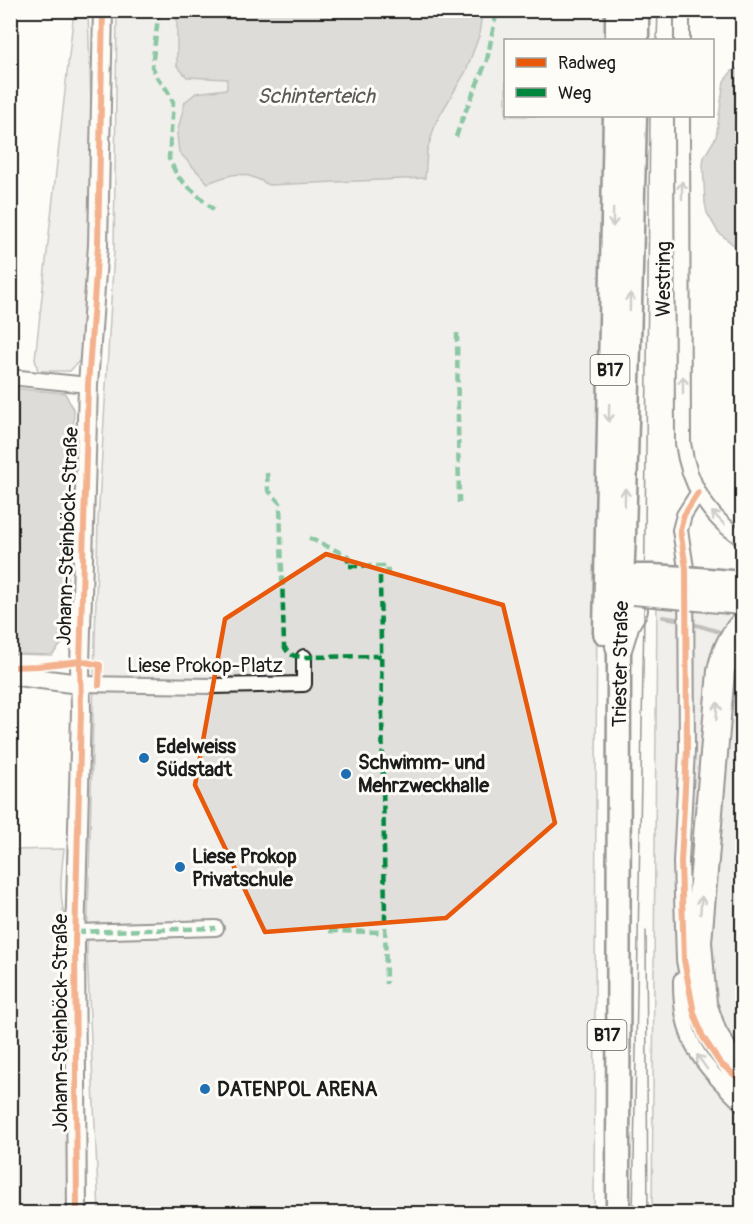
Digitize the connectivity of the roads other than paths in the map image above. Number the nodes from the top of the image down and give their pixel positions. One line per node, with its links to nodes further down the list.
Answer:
1 (102, 10): 12 (street, Johann-Steinböck-Straße)
2 (617, 10): 5 (main road)
3 (637, 10): 6 (main road)
4 (682, 10): 7 (street)
5 (617, 39)
6 (637, 39)
7 (682, 39)
8 (615, 117): 16 (main road, Triester Straße / B17, one-way to 16)
9 (635, 117): 16 (main road, B17, one-way to 9)
10 (682, 117): 13 (street, Westring, one-way to 10)
11 (10, 377): 12 (street)
12 (88, 385): 23 (street, Johann-Steinböck-Straße)
13 (698, 493): 14 (street, Westring, one-way to 13); 26 (street)
14 (742, 538)
15 (742, 583): 17 (main road)
16 (633, 584): 17 (highway, bridge); 20 (highway); 29 (main road, Triester Straße / B17)
17 (697, 588): 18 (highway)
18 (742, 600)
19 (742, 626): 27 (highway, one-way to 19)
20 (619, 646): 30 (main road, Triester Straße / B17)
21 (304, 657): 23 (street, Liese Prokop-Platz)
22 (10, 675): 23 (street)
23 (80, 684): 25 (street, Johann-Steinböck-Straße)
24 (216, 928): 25 (street)
25 (76, 932): 28 (street, Johann-Steinböck-Straße)
26 (684, 960): 27 (street); 27 (street, one-way to 26)
27 (742, 1088)
28 (77, 1214)
29 (607, 1214)
30 (618, 1214)

